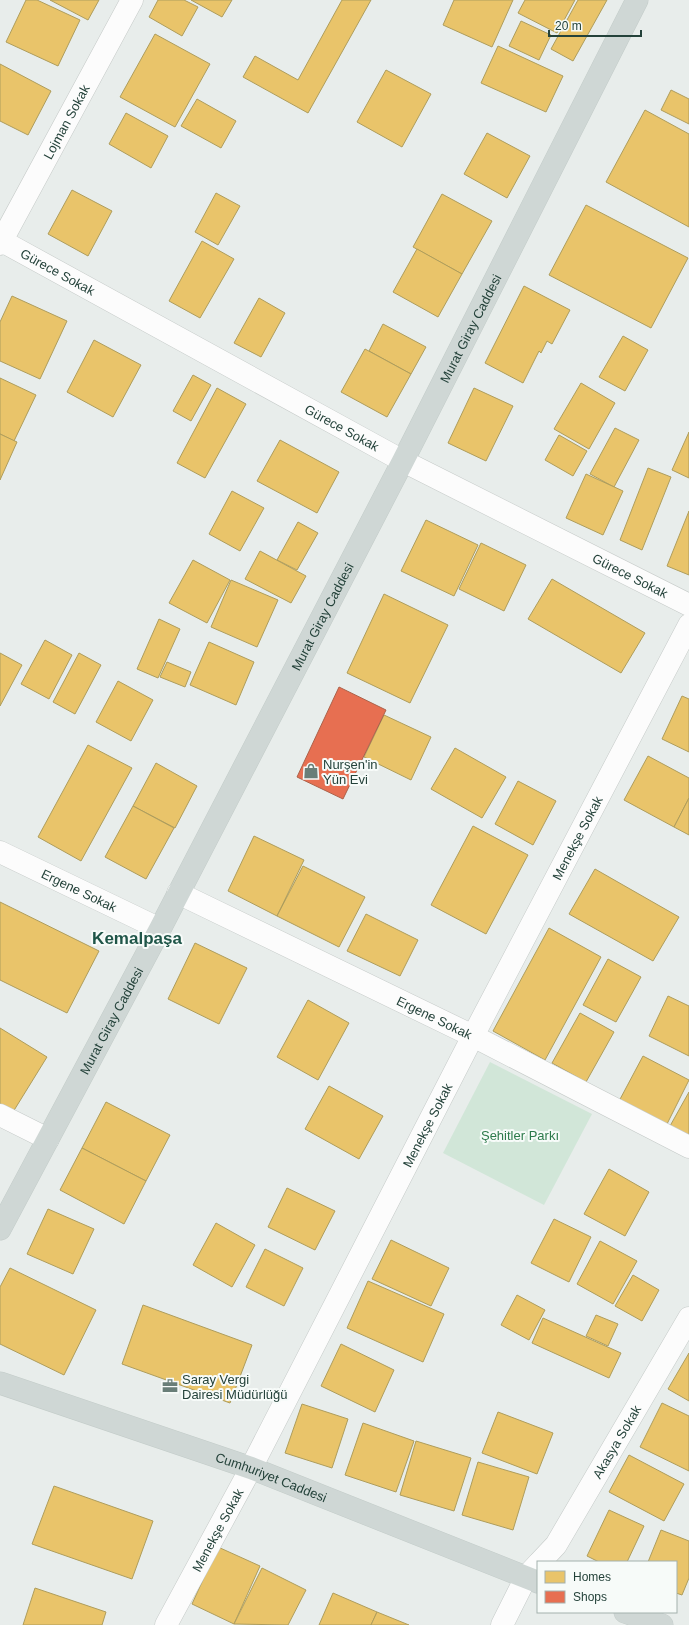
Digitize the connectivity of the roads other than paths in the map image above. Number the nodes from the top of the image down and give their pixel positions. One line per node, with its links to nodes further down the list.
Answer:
1 (132, 0): 3 (street, Lojman Sokak)
2 (637, 0): 4 (main road, Murat Giray Caddesi)
3 (1, 241): 4 (street, Gürece Sokak)
4 (403, 461): 5 (street, Gürece Sokak); 8 (main road, Murat Giray Caddesi)
5 (689, 605)
6 (689, 626): 10 (street, Menekşe Sokak)
7 (0, 852): 9 (street, Ergene Sokak)
8 (178, 893): 9 (main road, Murat Giray Caddesi); 10 (street, Ergene Sokak)
9 (160, 928): 12 (main road, Murat Giray Caddesi)
10 (473, 1036): 13 (street, Ergene Sokak); 17 (street, Menekşe Sokak)
11 (0, 1115): 12 (street)
12 (48, 1139): 14 (main road, Murat Giray Caddesi)
13 (689, 1147)
14 (0, 1229)
15 (689, 1318): 18 (street, Akasya Sokak)
16 (0, 1383): 17 (main road, Cumhuriyet Caddesi)
17 (252, 1468): 19 (main road, Cumhuriyet Caddesi); 21 (street, Menekşe Sokak)
18 (544, 1561)
19 (536, 1571): 22 (street, Akasya Sokak)
20 (628, 1613): 23 (main road)
21 (166, 1625)
22 (502, 1625)
23 (662, 1625)

